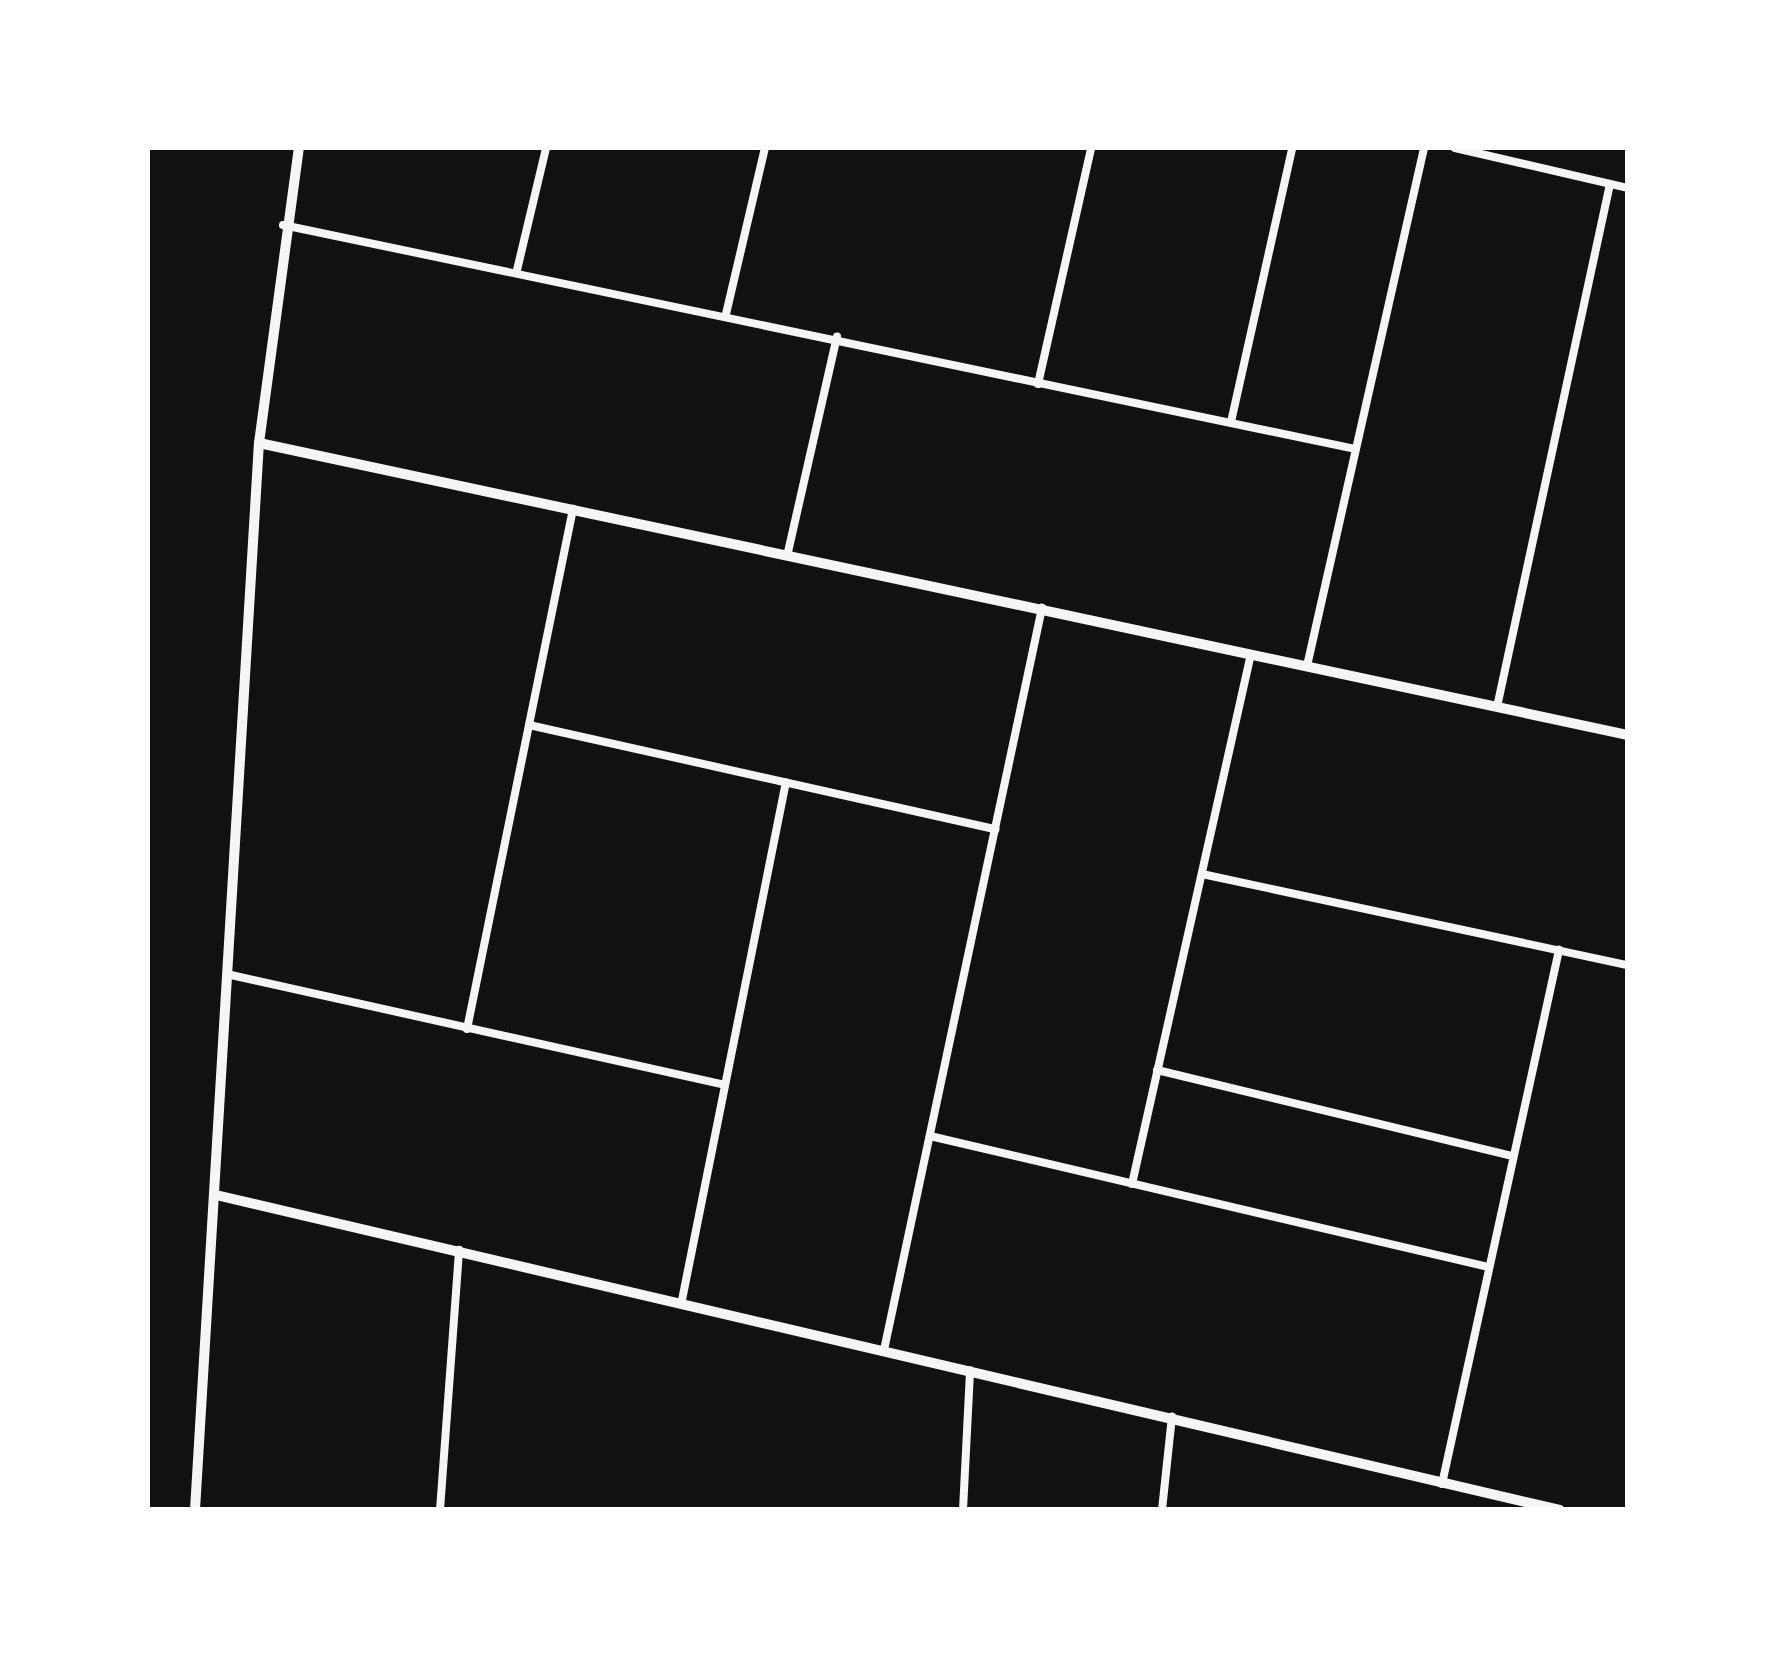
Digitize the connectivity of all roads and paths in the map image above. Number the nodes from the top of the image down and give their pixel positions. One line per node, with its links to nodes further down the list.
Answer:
1 (299, 148): 10 (street)
2 (546, 148): 11 (lane)
3 (764, 148): 12 (lane)
4 (1091, 148): 14 (lane)
5 (1292, 148): 15 (lane)
6 (1424, 148): 17 (lane)
7 (1455, 148): 8 (lane)
8 (1610, 184): 9 (lane); 23 (lane)
9 (1628, 188)
10 (283, 225): 11 (lane); 16 (street)
11 (518, 270): 12 (lane)
12 (726, 314): 13 (lane)
13 (836, 337): 14 (lane); 19 (lane)
14 (1038, 384): 15 (lane)
15 (1231, 422): 17 (lane)
16 (259, 443): 18 (street); 31 (street)
17 (1354, 449): 22 (lane)
18 (574, 505): 19 (street); 24 (lane)
19 (788, 552): 20 (street)
20 (1042, 608): 21 (street); 27 (lane)
21 (1251, 654): 22 (street); 28 (lane)
22 (1307, 666): 23 (street)
23 (1497, 707): 25 (street)
24 (529, 725): 26 (lane); 32 (lane)
25 (1628, 735)
26 (786, 782): 27 (lane); 34 (lane)
27 (996, 829): 35 (lane)
28 (1202, 874): 29 (lane); 33 (lane)
29 (1559, 950): 30 (lane); 36 (lane)
30 (1628, 965)
31 (232, 975): 32 (lane); 38 (street)
32 (467, 1029): 34 (lane)
33 (1157, 1070): 36 (lane); 37 (lane)
34 (725, 1085): 41 (lane)
35 (930, 1136): 37 (lane); 42 (lane)
36 (1513, 1156): 40 (lane)
37 (1132, 1184): 40 (lane)
38 (216, 1195): 39 (street); 46 (street)
39 (460, 1250): 41 (street); 47 (lane)
40 (1488, 1268): 45 (lane)
41 (682, 1300): 42 (street)
42 (884, 1350): 43 (street)
43 (970, 1370): 44 (street); 48 (lane)
44 (1172, 1417): 45 (street); 49 (lane)
45 (1442, 1484): 50 (street)
46 (194, 1510)
47 (440, 1510)
48 (963, 1510)
49 (1162, 1510)
50 (1560, 1510)

